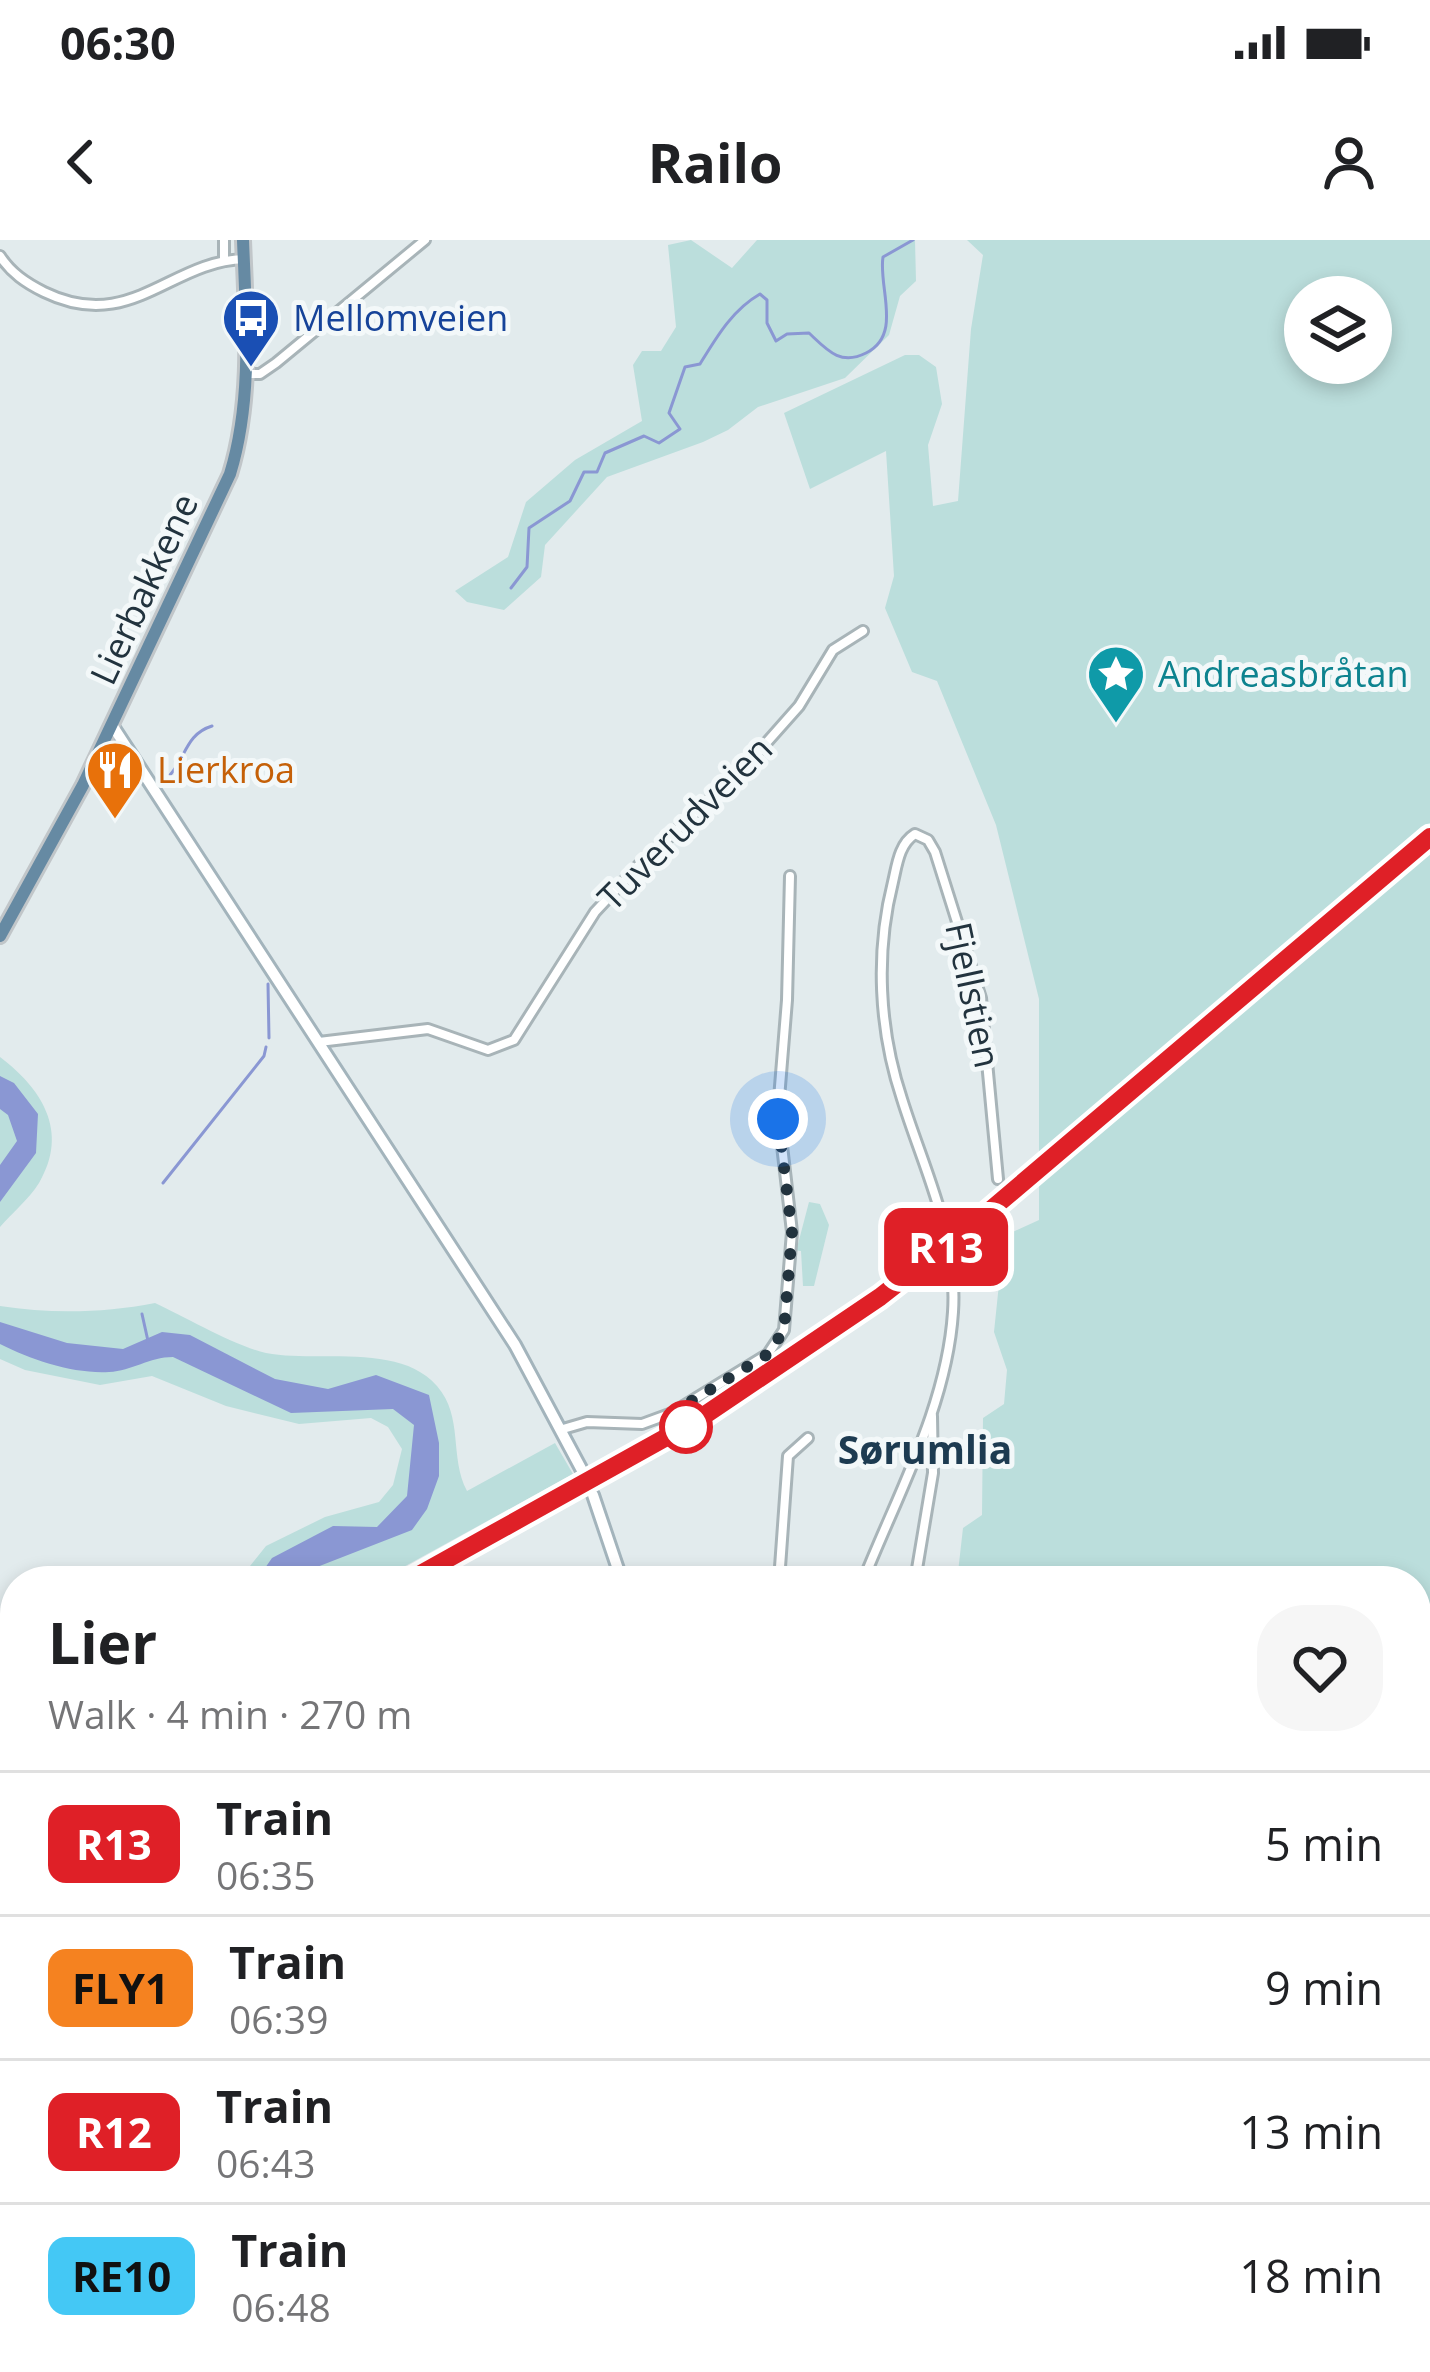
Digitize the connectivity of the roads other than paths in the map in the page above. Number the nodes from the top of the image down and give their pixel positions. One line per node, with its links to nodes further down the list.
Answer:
1 (224, 240): 6 (street)
2 (243, 240): 5 (main road, Lierbakkene)
3 (424, 240): 7 (street)
4 (0, 256): 6 (street)
5 (244, 260): 6 (street); 7 (main road, Lierbakkene)
6 (224, 261)
7 (245, 374): 9 (main road, Lierbakkene)
8 (862, 632): 14 (street, Tuverudveien)
9 (112, 725): 10 (main road, Lierbakkene); 11 (main road)
10 (104, 743): 11 (main road); 13 (main road, Lierbakkene)
11 (138, 763): 14 (main road)
12 (790, 876): 17 (street)
13 (0, 936)
14 (319, 1042): 17 (main road)
15 (998, 1179): 16 (street, Fjellstien)
16 (931, 1413): 23 (street); 24 (street)
17 (562, 1429): 19 (main road)
18 (808, 1438): 22 (street)
19 (584, 1475)
20 (592, 1495): 21 (main road)
21 (617, 1566)
22 (780, 1566)
23 (869, 1566)
24 (918, 1566)

